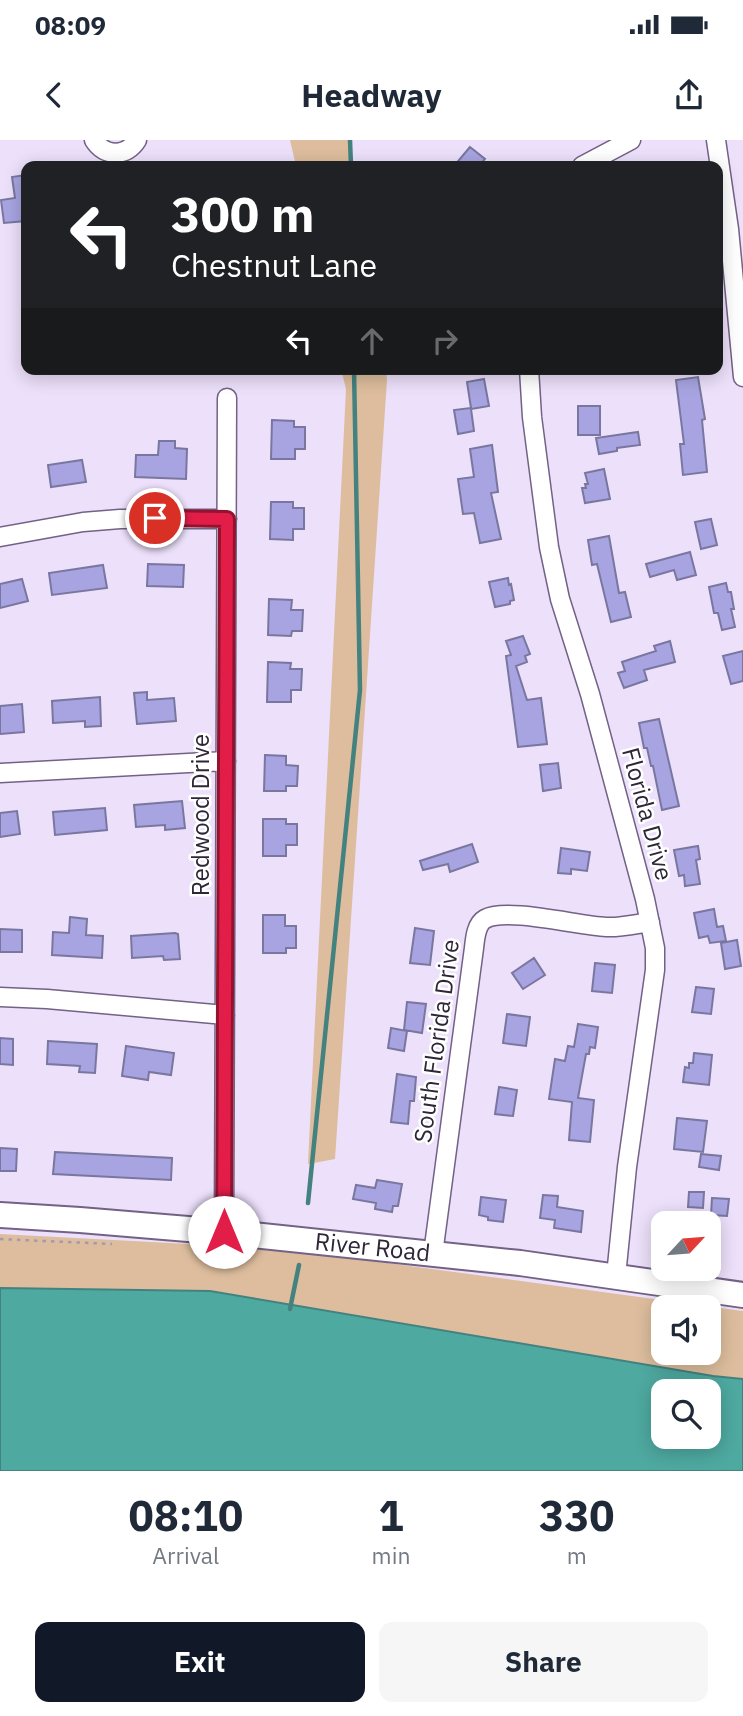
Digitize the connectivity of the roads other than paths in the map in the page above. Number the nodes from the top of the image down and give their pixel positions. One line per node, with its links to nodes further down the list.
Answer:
1 (94, 140): 2 (street)
2 (137, 140)
3 (631, 140): 5 (street)
4 (716, 140): 6 (street)
5 (591, 161)
6 (719, 161)
7 (723, 188): 9 (street)
8 (529, 375): 15 (street, Florida Drive)
9 (743, 377)
10 (227, 398): 11 (street, Redwood Drive)
11 (227, 519): 12 (street); 13 (street, Redwood Drive)
12 (0, 537)
13 (226, 761): 14 (street); 17 (street, Redwood Drive)
14 (0, 773)
15 (650, 922): 20 (street, South Florida Drive); 21 (street, Florida Drive)
16 (0, 997): 17 (street)
17 (225, 1015): 19 (street, Redwood Drive)
18 (0, 1215): 19 (street, River Road)
19 (224, 1232): 20 (street, River Road)
20 (433, 1254): 21 (street, River Road)
21 (616, 1276): 22 (street, River Road)
22 (743, 1295)

